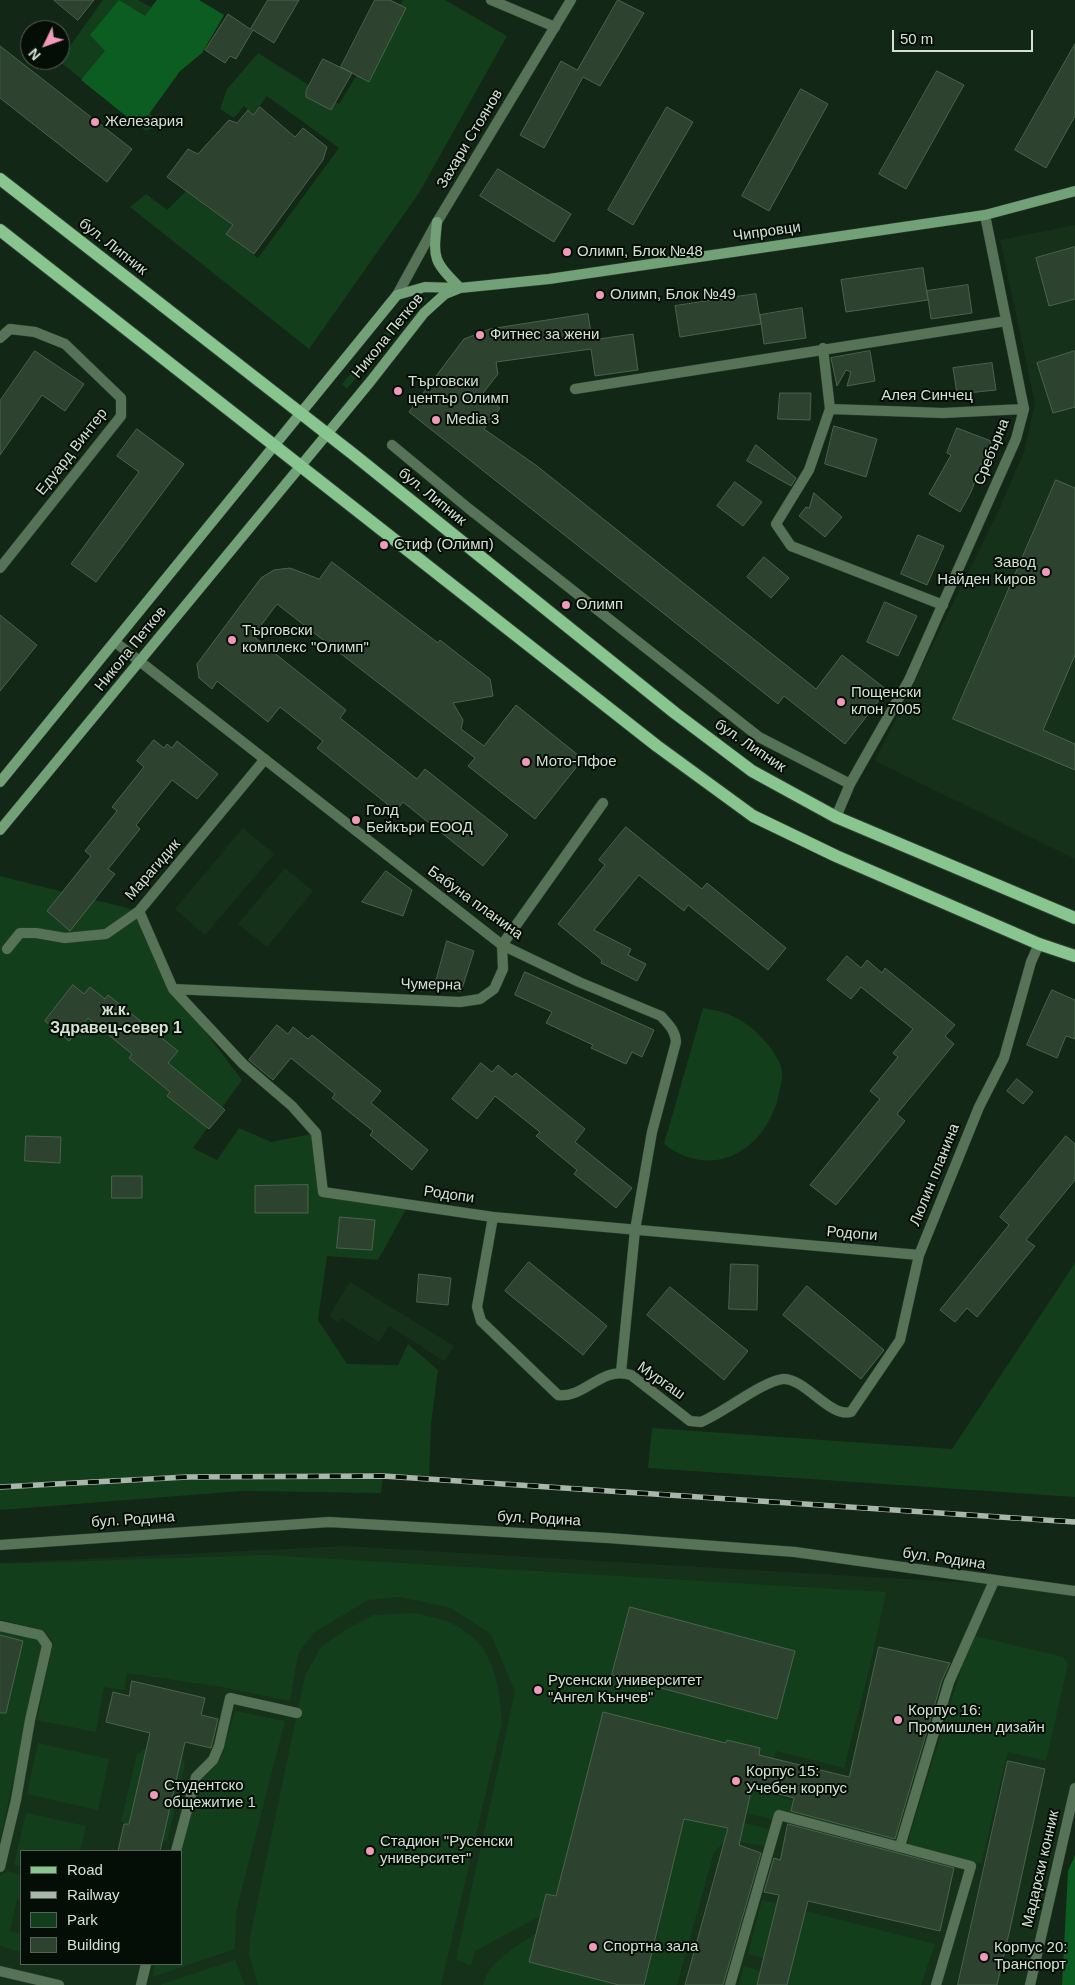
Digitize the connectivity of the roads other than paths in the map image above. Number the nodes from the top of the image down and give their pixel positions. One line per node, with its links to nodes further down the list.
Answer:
1 (491, 0): 3 (street)
2 (571, 0): 3 (street, Захари Стоянов)
3 (555, 27): 7 (street, Захари Стоянов)
4 (0, 179): 17 (main road, бул. Липник)
5 (1075, 191): 6 (main road, Чипровци)
6 (985, 215): 9 (main road, Чипровци); 11 (street, Сребърна)
7 (437, 222): 9 (main road); 10 (street, Захари Стоянов)
8 (0, 230): 20 (main road)
9 (460, 288): 10 (main road, Никола Петков); 18 (main road, Никола Петков)
10 (397, 295): 17 (main road, Никола Петков)
11 (1006, 321): 13 (street); 16 (street, Сребърна)
12 (0, 338): 22 (street, Едуард Винтер)
13 (823, 348): 14 (street); 15 (street)
14 (575, 389)
15 (830, 409): 16 (street, Алея Синчец); 23 (street)
16 (1024, 409): 23 (street, Сребърна)
17 (301, 414): 18 (main road, бул. Липник); 20 (main road, Никола Петков)
18 (327, 433): 21 (main road, Никола Петков); 30 (main road, бул. Липник)
19 (392, 445): 28 (street)
20 (275, 447): 21 (main road); 24 (main road, Никола Петков)
21 (300, 466): 25 (main road, Никола Петков); 34 (main road)
22 (0, 568)
23 (943, 605): 28 (street, Сребърна)
24 (115, 642): 25 (street, Бабуна планина); 27 (main road, Никола Петков)
25 (140, 662): 26 (street, Бабуна планина); 31 (main road, Никола Петков)
26 (265, 759): 32 (street, Марагидик); 35 (street, Бабуна планина)
27 (0, 782)
28 (850, 784): 30 (street, Сребърна)
29 (603, 803): 35 (street)
30 (836, 817): 33 (main road, бул. Липник)
31 (0, 830)
32 (139, 911): 36 (street, Марагидик); 38 (street, Родопи)
33 (1075, 918)
34 (1039, 944): 37 (main road); 41 (street, Люлин планина)
35 (502, 945): 38 (street, Чумерна); 40 (street, Бабуна планина)
36 (7, 949)
37 (1075, 956)
38 (173, 989): 39 (street, Родопи)
39 (493, 1217): 40 (street, Родопи); 42 (street, Мургаш)
40 (635, 1230): 41 (street, Родопи); 42 (street)
41 (919, 1255): 43 (street, Люлин планина)
42 (621, 1372): 43 (street, Мургаш)
43 (851, 1412)
44 (0, 1545): 45 (street, бул. Родина)
45 (994, 1581): 46 (street, бул. Родина); 50 (street)
46 (1075, 1591)
47 (0, 1626): 52 (street)
48 (297, 1713): 51 (street)
49 (1075, 1788): 59 (street, Мадарски конник)
50 (900, 1846): 57 (street); 58 (street)
51 (176, 1850)
52 (0, 1867)
53 (146, 1965): 56 (street)
54 (0, 1971): 55 (street)
55 (59, 1985)
56 (141, 1985)
57 (730, 1985)
58 (936, 1985)
59 (1030, 1985)

